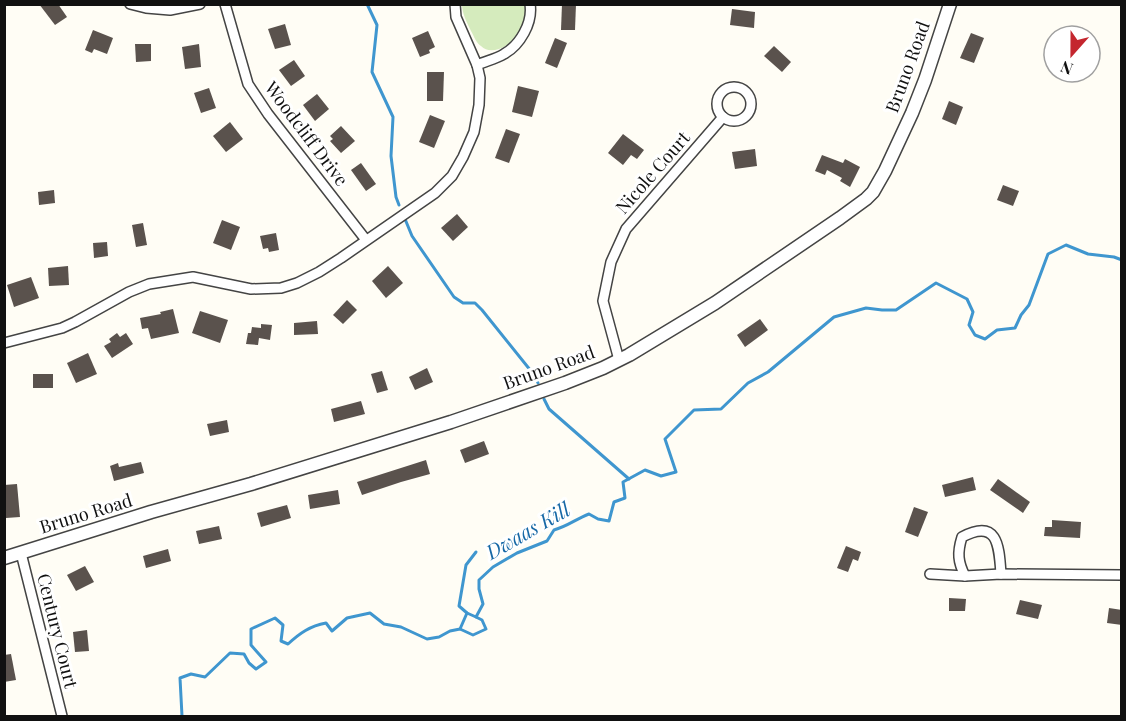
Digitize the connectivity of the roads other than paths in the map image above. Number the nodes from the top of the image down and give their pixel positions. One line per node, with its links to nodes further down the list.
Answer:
1 (130, 4): 2 (street)
2 (200, 4)
3 (225, 4): 9 (street, Woodcliff Drive)
4 (454, 4): 7 (street)
5 (530, 4): 7 (street)
6 (950, 4): 11 (street, Bruno Road)
7 (477, 65): 9 (street)
8 (723, 117): 11 (street, Nicole Court)
9 (366, 240): 10 (street)
10 (4, 343)
11 (619, 360): 12 (street, Bruno Road)
12 (21, 553): 13 (street, Bruno Road); 18 (street, Century Court)
13 (4, 558)
14 (930, 574): 17 (street)
15 (1001, 574): 16 (street); 17 (street); 17 (street)
16 (1122, 575)
17 (965, 576)
18 (62, 717)

